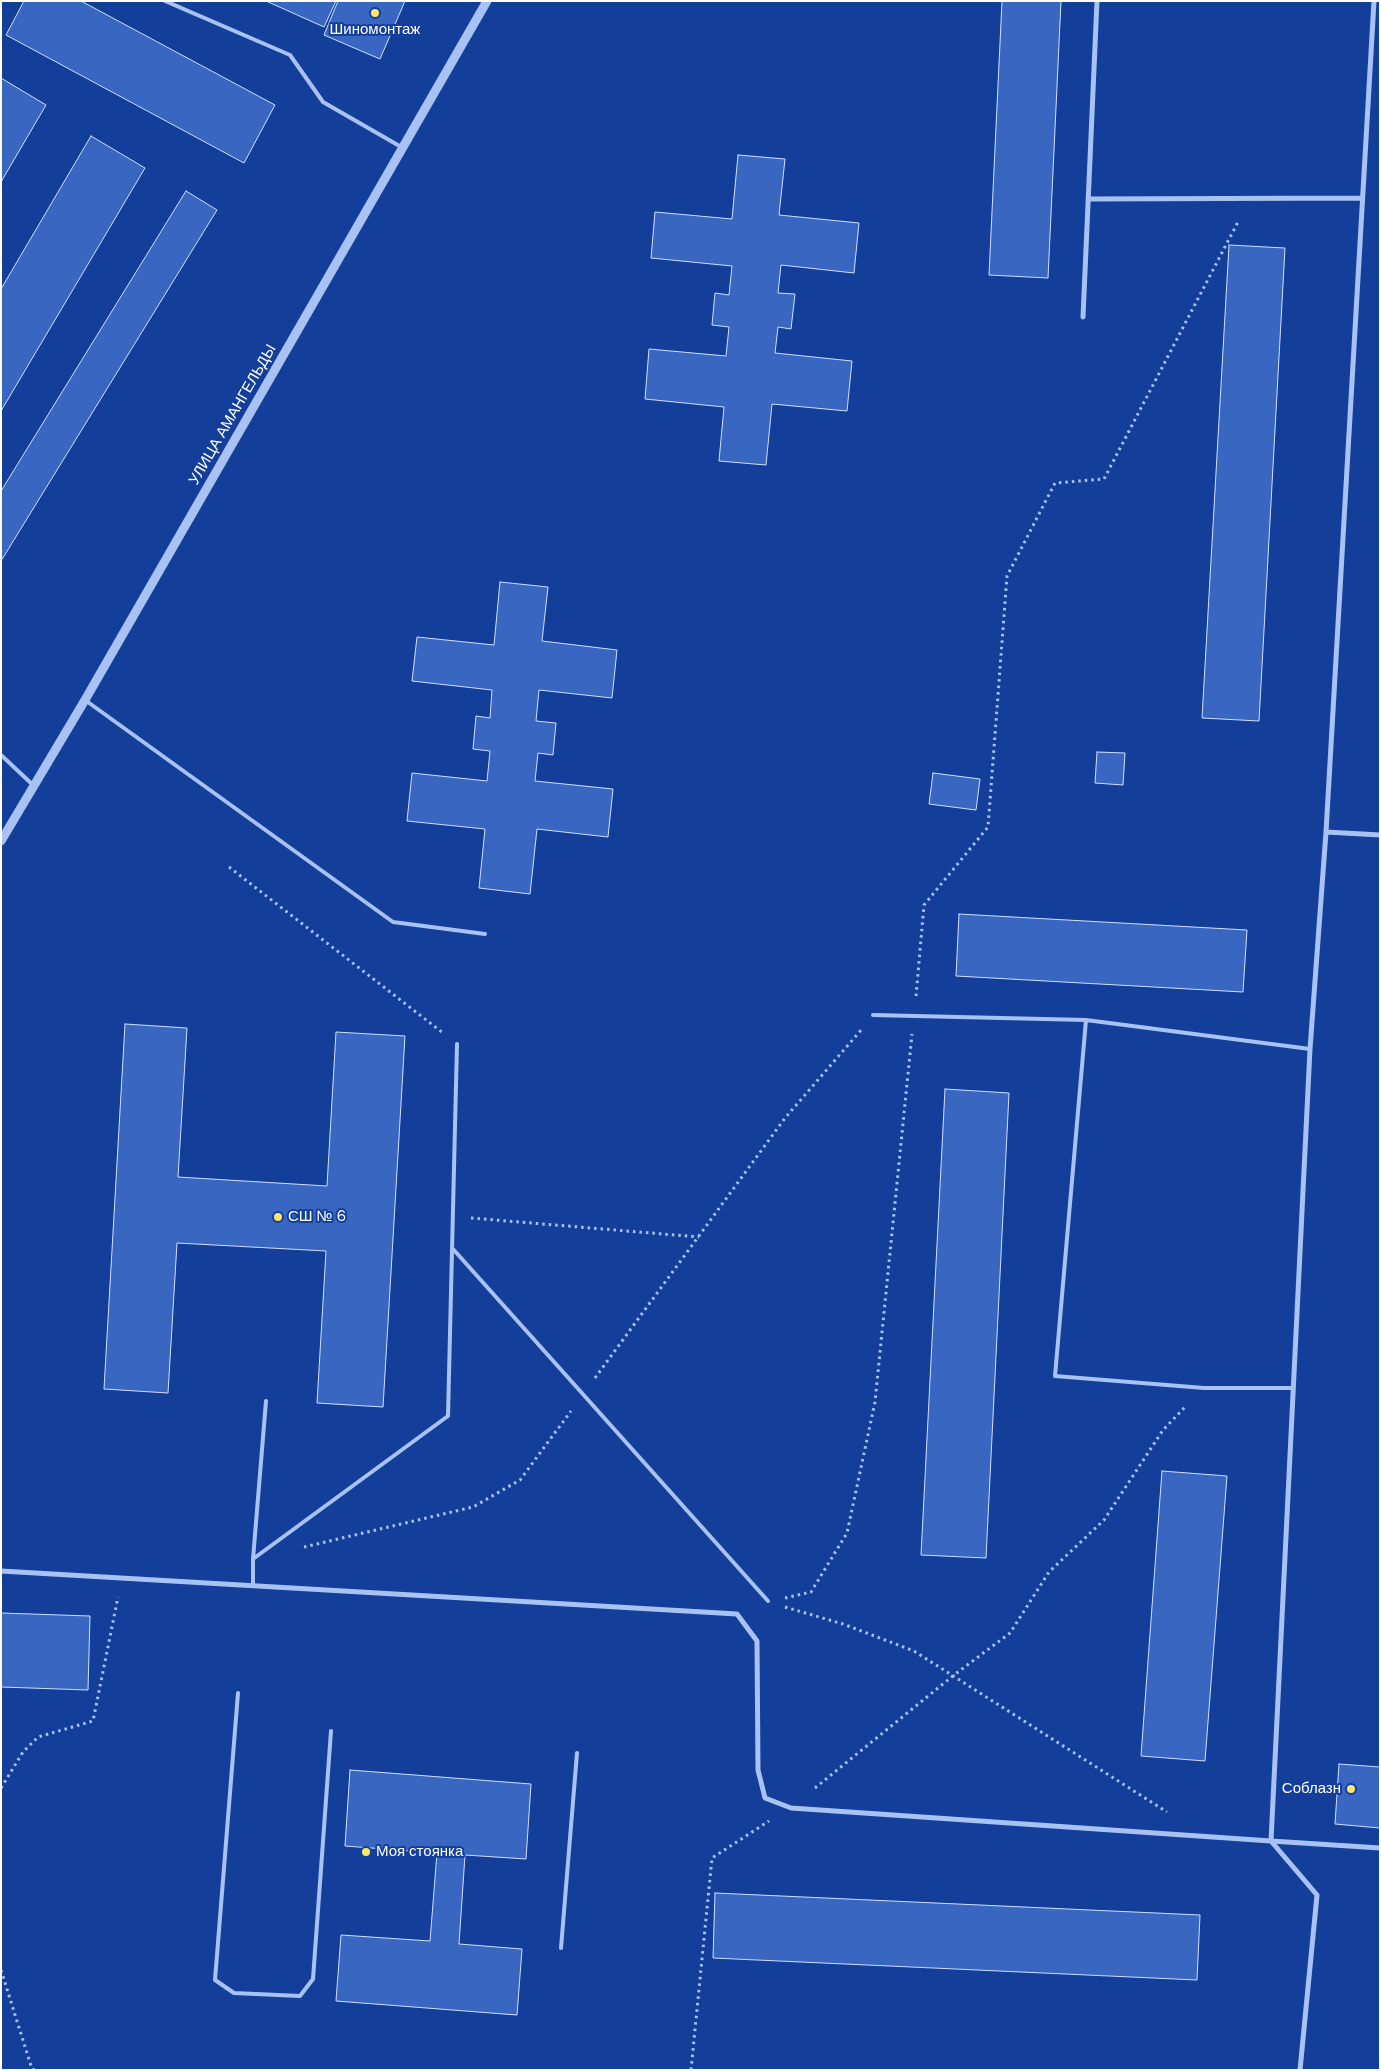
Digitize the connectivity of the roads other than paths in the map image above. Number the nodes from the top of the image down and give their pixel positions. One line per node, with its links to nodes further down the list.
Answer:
1 (165, 1): 5 (lane)
2 (487, 1): 5 (street, УЛИЦА АМАНГЕЛЬДЫ)
3 (1097, 1): 7 (street)
4 (1374, 1): 6 (street)
5 (402, 148): 9 (street, УЛИЦА АМАНГЕЛЬДЫ)
6 (1362, 198): 7 (street); 12 (street)
7 (1088, 199): 8 (street)
8 (1083, 317)
9 (85, 700): 11 (street, УЛИЦА АМАНГЕЛЬДЫ); 15 (lane)
10 (1, 755): 11 (lane)
11 (34, 786): 14 (street, УЛИЦА АМАНГЕЛЬДЫ)
12 (1326, 832): 13 (street); 19 (street)
13 (1380, 835)
14 (1, 841)
15 (485, 934)
16 (874, 1016): 17 (lane)
17 (1086, 1020): 19 (lane); 21 (lane)
18 (457, 1044): 20 (lane)
19 (1310, 1049): 21 (street)
20 (452, 1249): 23 (lane); 26 (lane)
21 (1292, 1388): 30 (street)
22 (266, 1401): 23 (lane)
23 (253, 1559): 25 (lane)
24 (1, 1571): 25 (street)
25 (253, 1585): 30 (street)
26 (768, 1602)
27 (238, 1693): 28 (lane)
28 (331, 1731)
29 (577, 1753): 32 (lane)
30 (1272, 1841): 31 (street); 33 (street)
31 (1380, 1848)
32 (561, 1948)
33 (1300, 2070)

